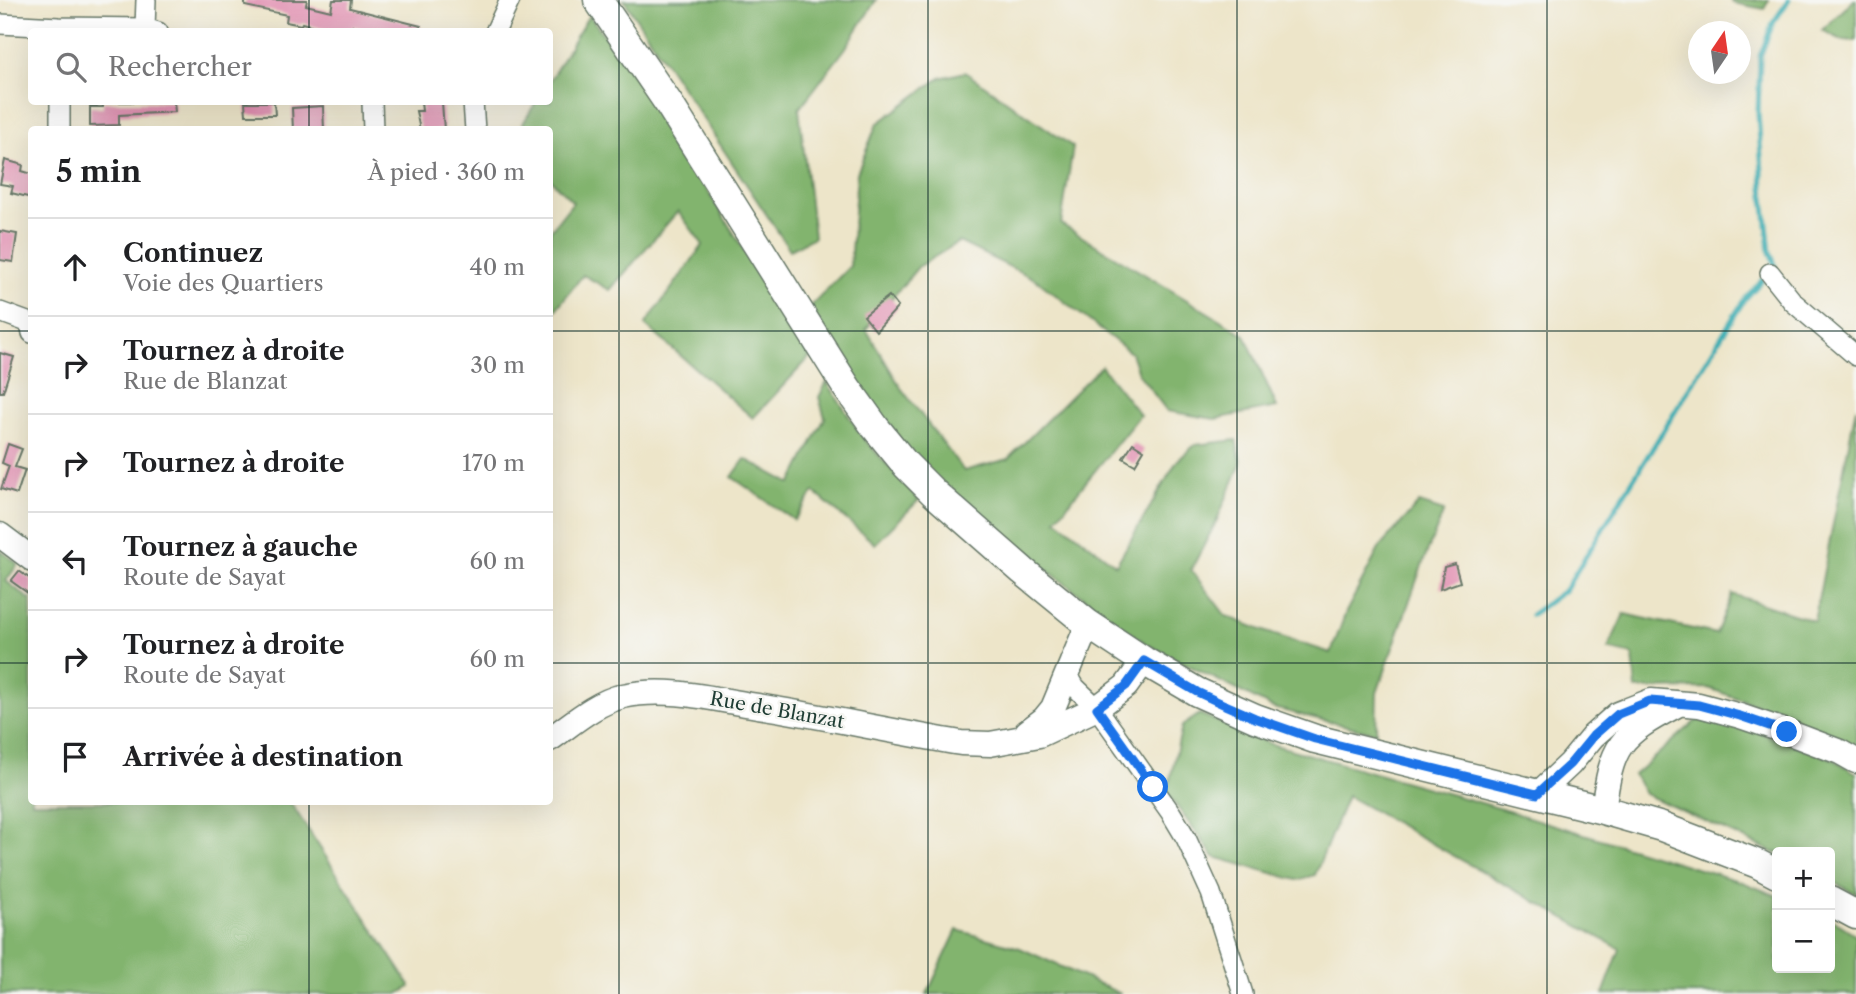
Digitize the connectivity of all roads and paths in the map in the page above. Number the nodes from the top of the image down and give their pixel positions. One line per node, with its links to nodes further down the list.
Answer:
1 (146, 0): 6 (street)
2 (510, 0): 7 (street)
3 (598, 0): 20 (main road)
4 (0, 24): 5 (street)
5 (47, 28)
6 (152, 28)
7 (497, 28)
8 (60, 105): 11 (street)
9 (372, 105): 12 (street)
10 (473, 105): 13 (street)
11 (60, 126)
12 (373, 126)
13 (475, 126)
14 (1770, 273): 17 (street)
15 (0, 312): 16 (street)
16 (28, 322)
17 (1856, 356)
18 (0, 535): 19 (street)
19 (28, 556)
20 (1088, 624): 21 (main road); 22 (street)
21 (1144, 661): 24 (street, Rue de Blanzat); 28 (main road)
22 (1069, 671): 24 (street); 26 (street)
23 (1680, 703): 27 (street); 28 (street); 29 (street)
24 (1097, 708): 26 (street, Rue de Blanzat); 33 (street)
25 (553, 737): 26 (street, Rue de Blanzat)
26 (1014, 740)
27 (1856, 761)
28 (1537, 794): 29 (main road)
29 (1602, 810): 30 (main road)
30 (1772, 871)
31 (1835, 904): 32 (main road)
32 (1856, 915)
33 (1243, 994)

